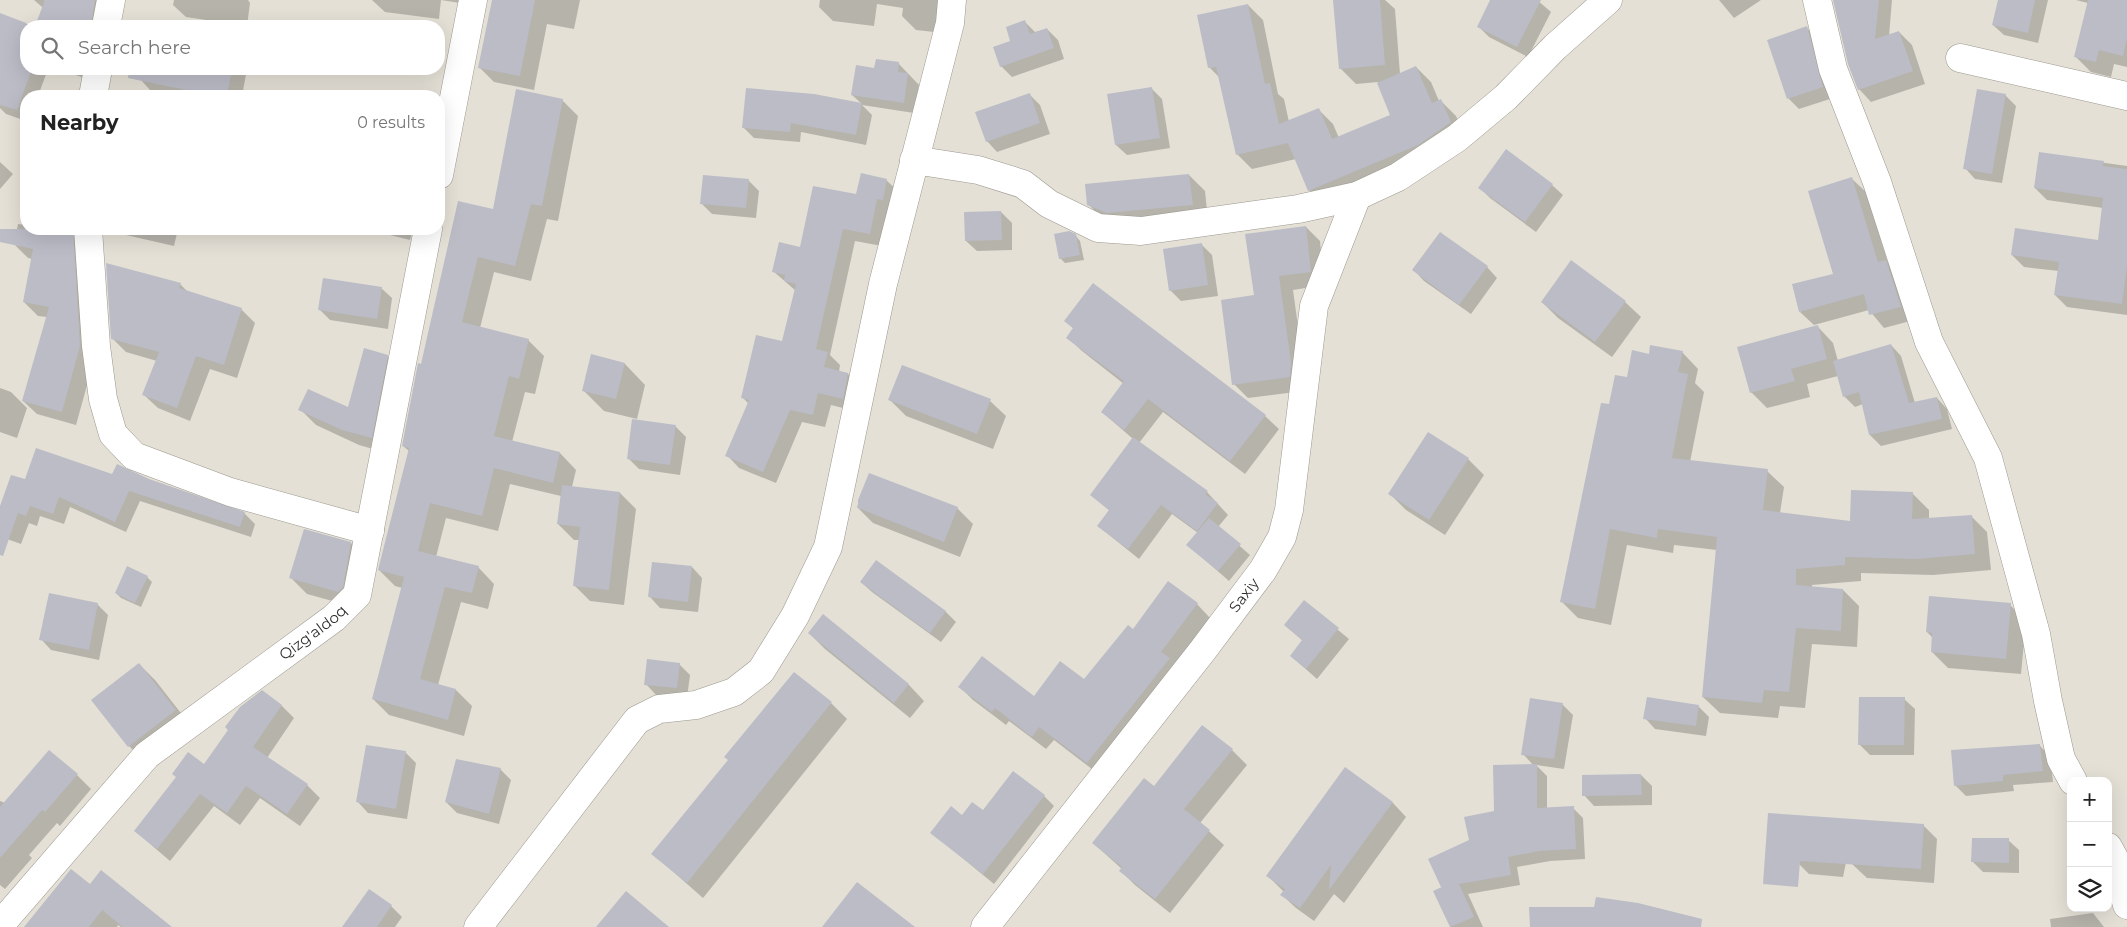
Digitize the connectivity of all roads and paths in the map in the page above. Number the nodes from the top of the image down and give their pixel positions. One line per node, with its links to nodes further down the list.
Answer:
1 (111, 0): 6 (street)
2 (473, 0): 11 (street)
3 (952, 0): 12 (street)
4 (1608, 0): 13 (street)
5 (1818, 0): 17 (street)
6 (107, 20)
7 (1960, 58): 10 (street)
8 (97, 75): 9 (street)
9 (94, 90)
10 (2127, 96)
11 (445, 144)
12 (914, 160): 13 (street); 21 (street)
13 (1357, 196): 22 (street, Saxiy)
14 (88, 235): 16 (street)
15 (427, 235): 16 (street, Qizg'aldoq)
16 (370, 531): 20 (street, Qizg'aldoq)
17 (2071, 777)
18 (2112, 854): 19 (street)
19 (2127, 905)
20 (0, 925)
21 (478, 927)
22 (986, 927)

